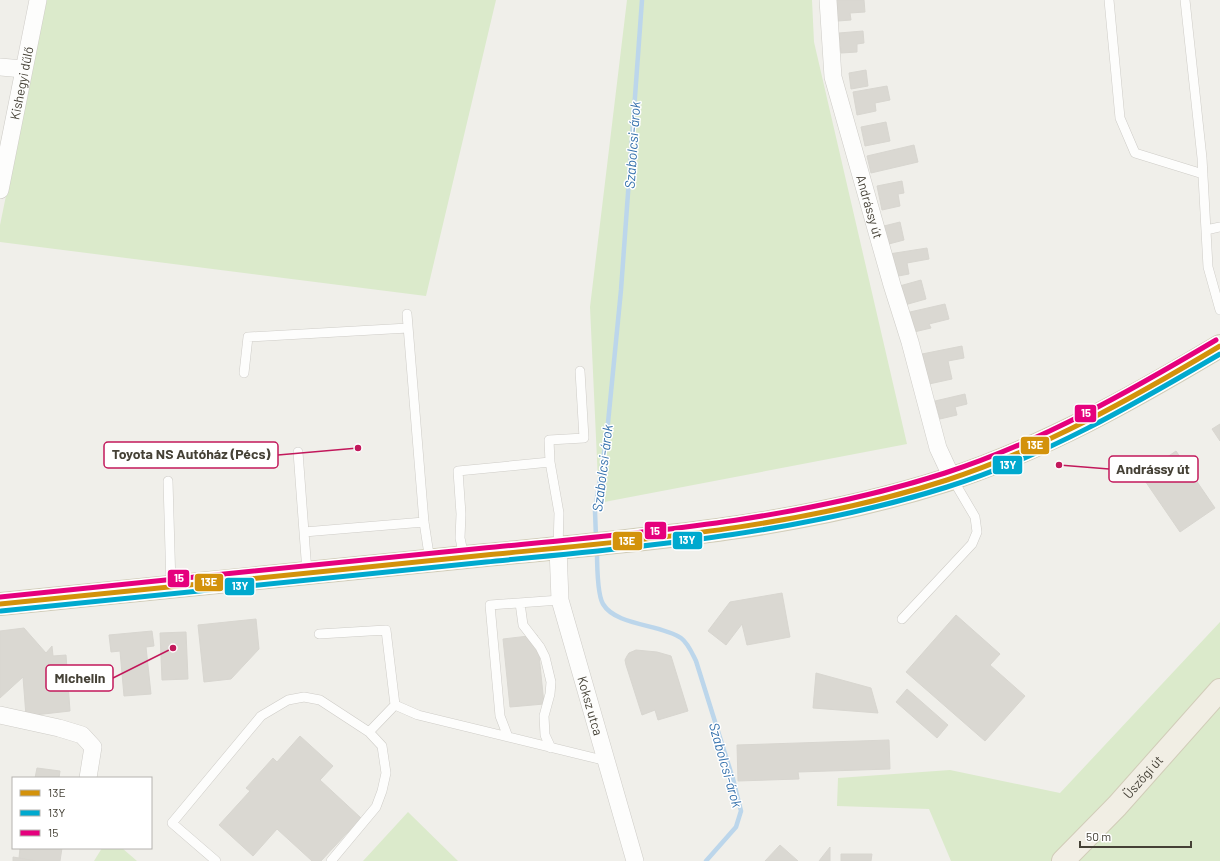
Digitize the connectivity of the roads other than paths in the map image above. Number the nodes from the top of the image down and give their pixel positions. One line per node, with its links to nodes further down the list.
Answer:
1 (38, 0): 6 (street, Kishegyi dűlő)
2 (828, 0): 19 (street, Andrássy út)
3 (1109, 0): 7 (lane)
4 (1186, 0): 7 (lane)
5 (0, 67): 6 (street)
6 (24, 69): 8 (street, Kishegyi dűlő)
7 (1202, 174): 10 (lane)
8 (0, 190)
9 (1220, 227): 10 (lane)
10 (1206, 230): 11 (lane)
11 (1220, 310)
12 (407, 314): 13 (lane)
13 (408, 328): 16 (lane); 21 (lane)
14 (1220, 346): 19 (main road)
15 (580, 370): 18 (lane)
16 (244, 373)
17 (298, 452): 22 (lane)
18 (550, 462): 23 (lane); 24 (lane)
19 (952, 478): 23 (main road); 31 (lane)
20 (168, 481): 27 (lane)
21 (424, 522): 22 (lane); 25 (lane)
22 (304, 532): 26 (lane)
23 (558, 548): 24 (main road); 28 (street, Koksz utca)
24 (464, 557): 25 (main road)
25 (430, 561): 26 (main road)
26 (308, 573): 27 (main road)
27 (171, 586): 30 (main road)
28 (560, 600): 29 (lane); 39 (street, Koksz utca)
29 (520, 602): 37 (lane); 38 (lane)
30 (0, 604)
31 (902, 619)
32 (319, 634): 34 (lane)
33 (1220, 690): 44 (main road, Üszögi út)
34 (395, 705): 36 (lane); 37 (lane)
35 (0, 715): 40 (street)
36 (369, 732): 41 (lane); 42 (lane)
37 (508, 737): 38 (lane)
38 (551, 748): 39 (lane)
39 (607, 761): 43 (street, Koksz utca)
40 (88, 777)
41 (216, 861)
42 (331, 861)
43 (635, 861)
44 (1063, 861)

